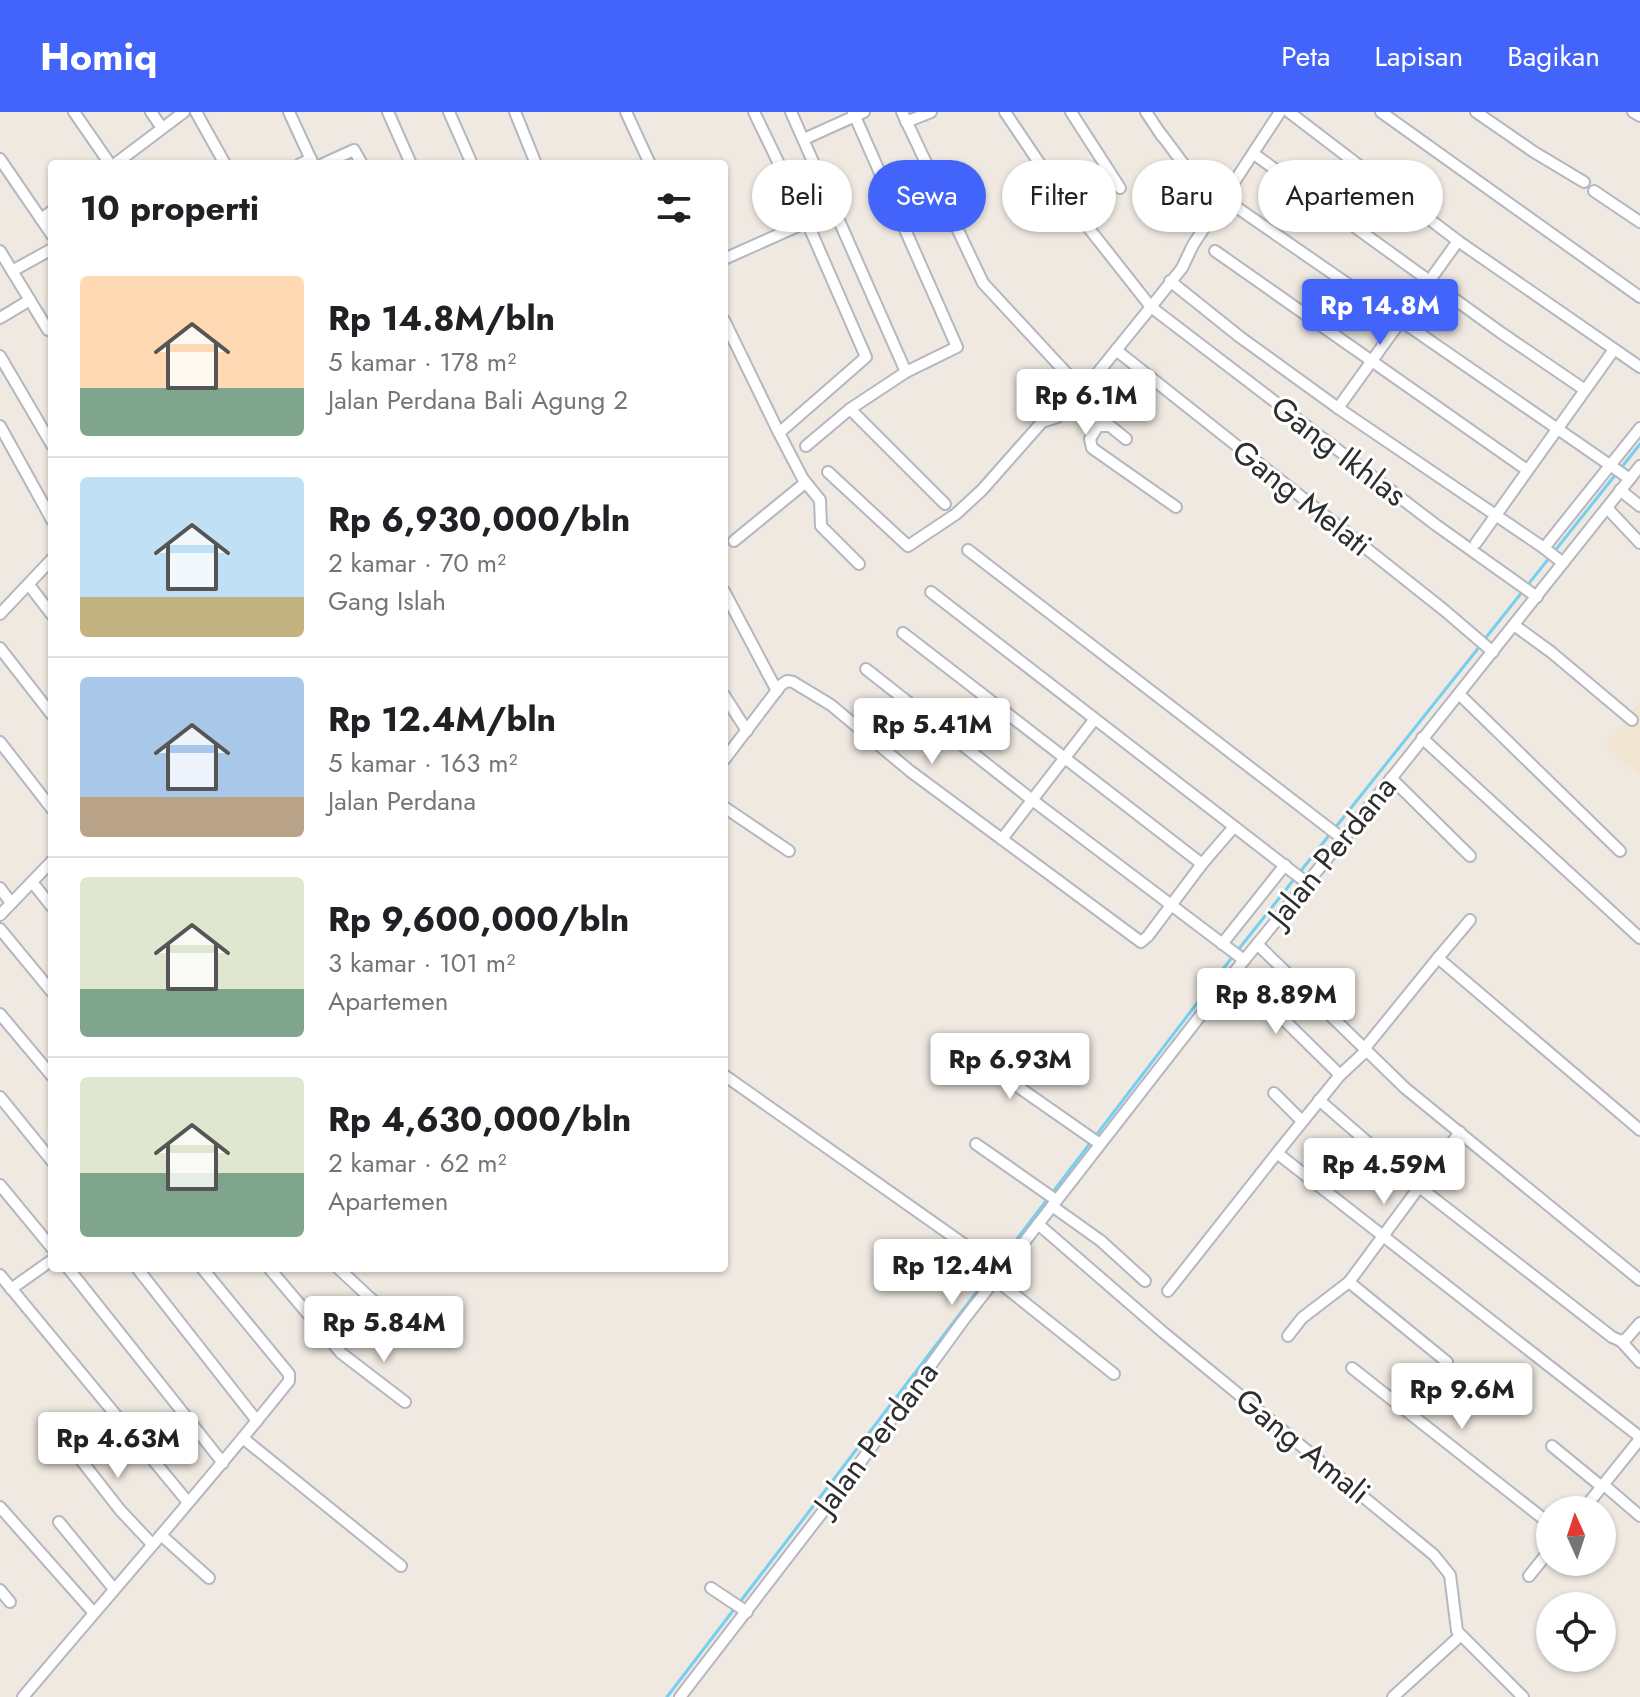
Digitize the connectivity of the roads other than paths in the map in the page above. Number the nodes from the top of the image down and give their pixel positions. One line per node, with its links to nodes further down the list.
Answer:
1 (74, 112): 28 (street)
2 (151, 112): 24 (street)
3 (184, 112): 24 (street)
4 (196, 112): 30 (street)
5 (289, 112): 31 (street)
6 (388, 112): 34 (street)
7 (449, 112): 35 (street)
8 (515, 112): 36 (street)
9 (626, 112): 37 (street)
10 (754, 112): 38 (street)
11 (791, 112): 25 (street)
12 (931, 112): 23 (street)
13 (1005, 112): 62 (street, Gang Ikhlas)
14 (1071, 112): 42 (street)
15 (1146, 112): 39 (street)
16 (1280, 112): 26 (street)
17 (1289, 112): 52 (street)
18 (1381, 112): 60 (street)
19 (1476, 112): 41 (street)
20 (1633, 112): 22 (street)
21 (857, 113): 25 (street); 72 (street)
22 (1640, 116)
23 (904, 117): 74 (street)
24 (162, 128): 29 (street)
25 (804, 139): 72 (street)
26 (1254, 154): 40 (street); 58 (street)
27 (0, 159): 46 (street)
28 (109, 160)
29 (118, 160)
30 (223, 160)
31 (312, 160)
32 (332, 160): 33 (street)
33 (360, 160)
34 (409, 160)
35 (470, 160)
36 (534, 160)
37 (648, 160)
38 (777, 160)
39 (1180, 160)
40 (1242, 173)
41 (1584, 182)
42 (1120, 188)
43 (1594, 191): 47 (street)
44 (1242, 211): 64 (street)
45 (48, 214): 46 (street)
46 (41, 219): 48 (street)
47 (1640, 222)
48 (48, 229)
49 (785, 232): 56 (street)
50 (811, 232): 82 (street)
51 (1202, 232): 59 (street)
52 (1458, 241): 58 (street); 68 (street)
53 (0, 251): 57 (street)
54 (48, 251): 57 (street)
55 (1215, 251): 70 (street)
56 (728, 257)
57 (12, 271): 61 (street)
58 (1430, 281): 64 (street); 73 (street)
59 (1172, 282): 62 (street); 76 (street)
60 (1640, 297)
61 (30, 300): 63 (street); 66 (street)
62 (1151, 307): 67 (street); 109 (street, Gang Ikhlas)
63 (0, 318)
64 (1401, 321): 70 (street); 81 (street)
65 (728, 329): 82 (street)
66 (48, 330)
67 (1116, 350): 74 (street); 115 (street, Gang Melati)
68 (1613, 351): 71 (street); 73 (street)
69 (0, 356): 83 (street)
70 (1372, 361): 76 (street); 88 (street)
71 (1640, 367)
72 (906, 372): 77 (street)
73 (1585, 390): 81 (street)
74 (1083, 391): 75 (street)
75 (1073, 401): 79 (street); 89 (street)
76 (1338, 408): 98 (street)
77 (850, 409): 85 (street); 93 (street)
78 (0, 426): 97 (street)
79 (1098, 426): 84 (street); 95 (street)
80 (1640, 428): 87 (street)
81 (1555, 430): 87 (street); 88 (street)
82 (779, 433): 91 (street)
83 (48, 438)
84 (1126, 439)
85 (806, 446)
86 (1640, 466): 90 (street, Jalan Perdana)
87 (1612, 467): 90 (street); 102 (street)
88 (1527, 470): 98 (street)
89 (828, 472)
90 (1628, 478): 92 (street, Jalan Perdana)
91 (805, 483): 99 (street); 106 (street)
92 (1620, 490): 94 (street); 96 (street, Jalan Perdana)
93 (945, 504)
94 (1640, 506)
95 (1176, 507)
96 (1607, 508): 101 (street); 104 (street, Jalan Perdana)
97 (48, 513)
98 (1494, 516): 100 (street); 102 (street)
99 (734, 541)
100 (1476, 543)
101 (1640, 543)
102 (1545, 549): 104 (street)
103 (968, 550): 136 (street)
104 (1561, 561): 109 (street, Jalan Perdana)
105 (48, 564): 107 (street)
106 (859, 564)
107 (29, 585): 111 (street); 112 (street)
108 (931, 592): 123 (street)
109 (1534, 594): 113 (street, Jalan Perdana)
110 (728, 599): 118 (street)
111 (48, 610)
112 (0, 614)
113 (1514, 625): 115 (street, Jalan Perdana); 124 (street)
114 (903, 633): 130 (street)
115 (1487, 646): 119 (street, Jalan Perdana)
116 (0, 648): 122 (street)
117 (866, 669): 120 (street)
118 (777, 691): 125 (street); 127 (street)
119 (1459, 694): 126 (street, Jalan Perdana); 139 (street)
120 (904, 699): 127 (street); 132 (street)
121 (728, 701): 125 (street)
122 (48, 710)
123 (1094, 720): 130 (street); 135 (street)
124 (1632, 720)
125 (747, 731): 129 (street)
126 (1422, 738): 131 (street, Jalan Perdana); 153 (street)
127 (873, 740): 137 (street)
128 (0, 742): 133 (street)
129 (728, 755)
130 (1064, 758): 132 (street); 141 (street)
131 (1391, 778): 136 (street, Jalan Perdana); 140 (street)
132 (1031, 799): 137 (street); 149 (street)
133 (48, 804)
134 (728, 810): 138 (street)
135 (1233, 828): 141 (street); 143 (street)
136 (1337, 835): 144 (street, Jalan Perdana)
137 (1002, 839): 149 (street)
138 (789, 851)
139 (1620, 851)
140 (1470, 856)
141 (1202, 864): 149 (street)
142 (48, 865): 145 (street)
143 (1286, 866): 144 (street); 155 (street)
144 (1304, 881): 154 (street, Jalan Perdana)
145 (32, 882): 147 (street); 148 (street)
146 (0, 888): 148 (street)
147 (48, 902)
148 (11, 903): 150 (street)
149 (1171, 905): 155 (street)
150 (0, 915)
151 (1470, 920): 156 (street)
152 (0, 929): 158 (street)
153 (1640, 938)
154 (1257, 944): 155 (street, Jalan Perdana); 161 (street)
155 (1233, 953): 157 (street, Jalan Perdana)
156 (1438, 958): 161 (street); 169 (street)
157 (1232, 975): 163 (street); 171 (street, Jalan Perdana)
158 (48, 987)
159 (0, 1014): 162 (street)
160 (951, 1040): 171 (street)
161 (1365, 1050): 163 (street); 170 (street)
162 (48, 1071)
163 (1340, 1075): 167 (street)
164 (728, 1078): 182 (street)
165 (1274, 1093): 168 (street)
166 (0, 1097): 174 (street)
167 (1319, 1100): 168 (street); 176 (street)
168 (1302, 1121): 173 (street)
169 (1640, 1130)
170 (1460, 1132): 176 (street); 189 (street)
171 (1095, 1140): 177 (street, Jalan Perdana)
172 (976, 1144): 177 (street)
173 (1277, 1153): 179 (street); 193 (street)
174 (48, 1156)
175 (0, 1185): 180 (street)
176 (1418, 1186): 179 (street); 197 (street)
177 (1054, 1203): 178 (street, Jalan Perdana); 190 (street)
178 (1038, 1224): 182 (street, Jalan Perdana); 228 (street, Gang Amali)
179 (1384, 1235): 191 (street); 206 (street)
180 (48, 1243)
181 (48, 1263): 192 (street)
182 (997, 1271): 201 (street); 226 (street, Jalan Perdana)
183 (71, 1272): 208 (street)
184 (140, 1272): 203 (street)
185 (205, 1272): 203 (street)
186 (272, 1272): 202 (street)
187 (342, 1272): 194 (street)
188 (0, 1275): 192 (street)
189 (1640, 1280)
190 (1145, 1281)
191 (1349, 1282): 196 (street); 198 (street)
192 (11, 1289): 211 (street)
193 (1168, 1291)
194 (383, 1310)
195 (1640, 1323): 197 (street)
196 (1288, 1336)
197 (1621, 1341): 199 (street)
198 (1447, 1362)
199 (1640, 1362)
200 (1352, 1368): 213 (street)
201 (1114, 1374)
202 (405, 1402)
203 (257, 1421): 205 (street)
204 (63, 1437): 217 (street)
205 (244, 1439): 208 (street); 218 (street)
206 (1640, 1439): 209 (street)
207 (1552, 1446): 209 (street)
208 (221, 1461): 211 (street)
209 (1603, 1486): 210 (street); 214 (street)
210 (1595, 1496)
211 (187, 1501): 216 (street)
212 (0, 1507): 227 (street)
213 (1536, 1513)
214 (1640, 1516)
215 (59, 1522): 223 (street)
216 (161, 1535): 217 (street); 221 (street)
217 (152, 1544): 223 (street)
218 (401, 1566)
219 (1536, 1567): 220 (street)
220 (1529, 1576)
221 (209, 1578)
222 (711, 1588): 226 (street)
223 (114, 1589): 227 (street)
224 (0, 1590): 225 (street)
225 (10, 1602)
226 (740, 1607): 230 (street, Jalan Perdana)
227 (94, 1613): 229 (street)
228 (1460, 1636): 231 (street); 232 (street)
229 (23, 1697)
230 (680, 1697)
231 (1393, 1697)
232 (1523, 1697)

